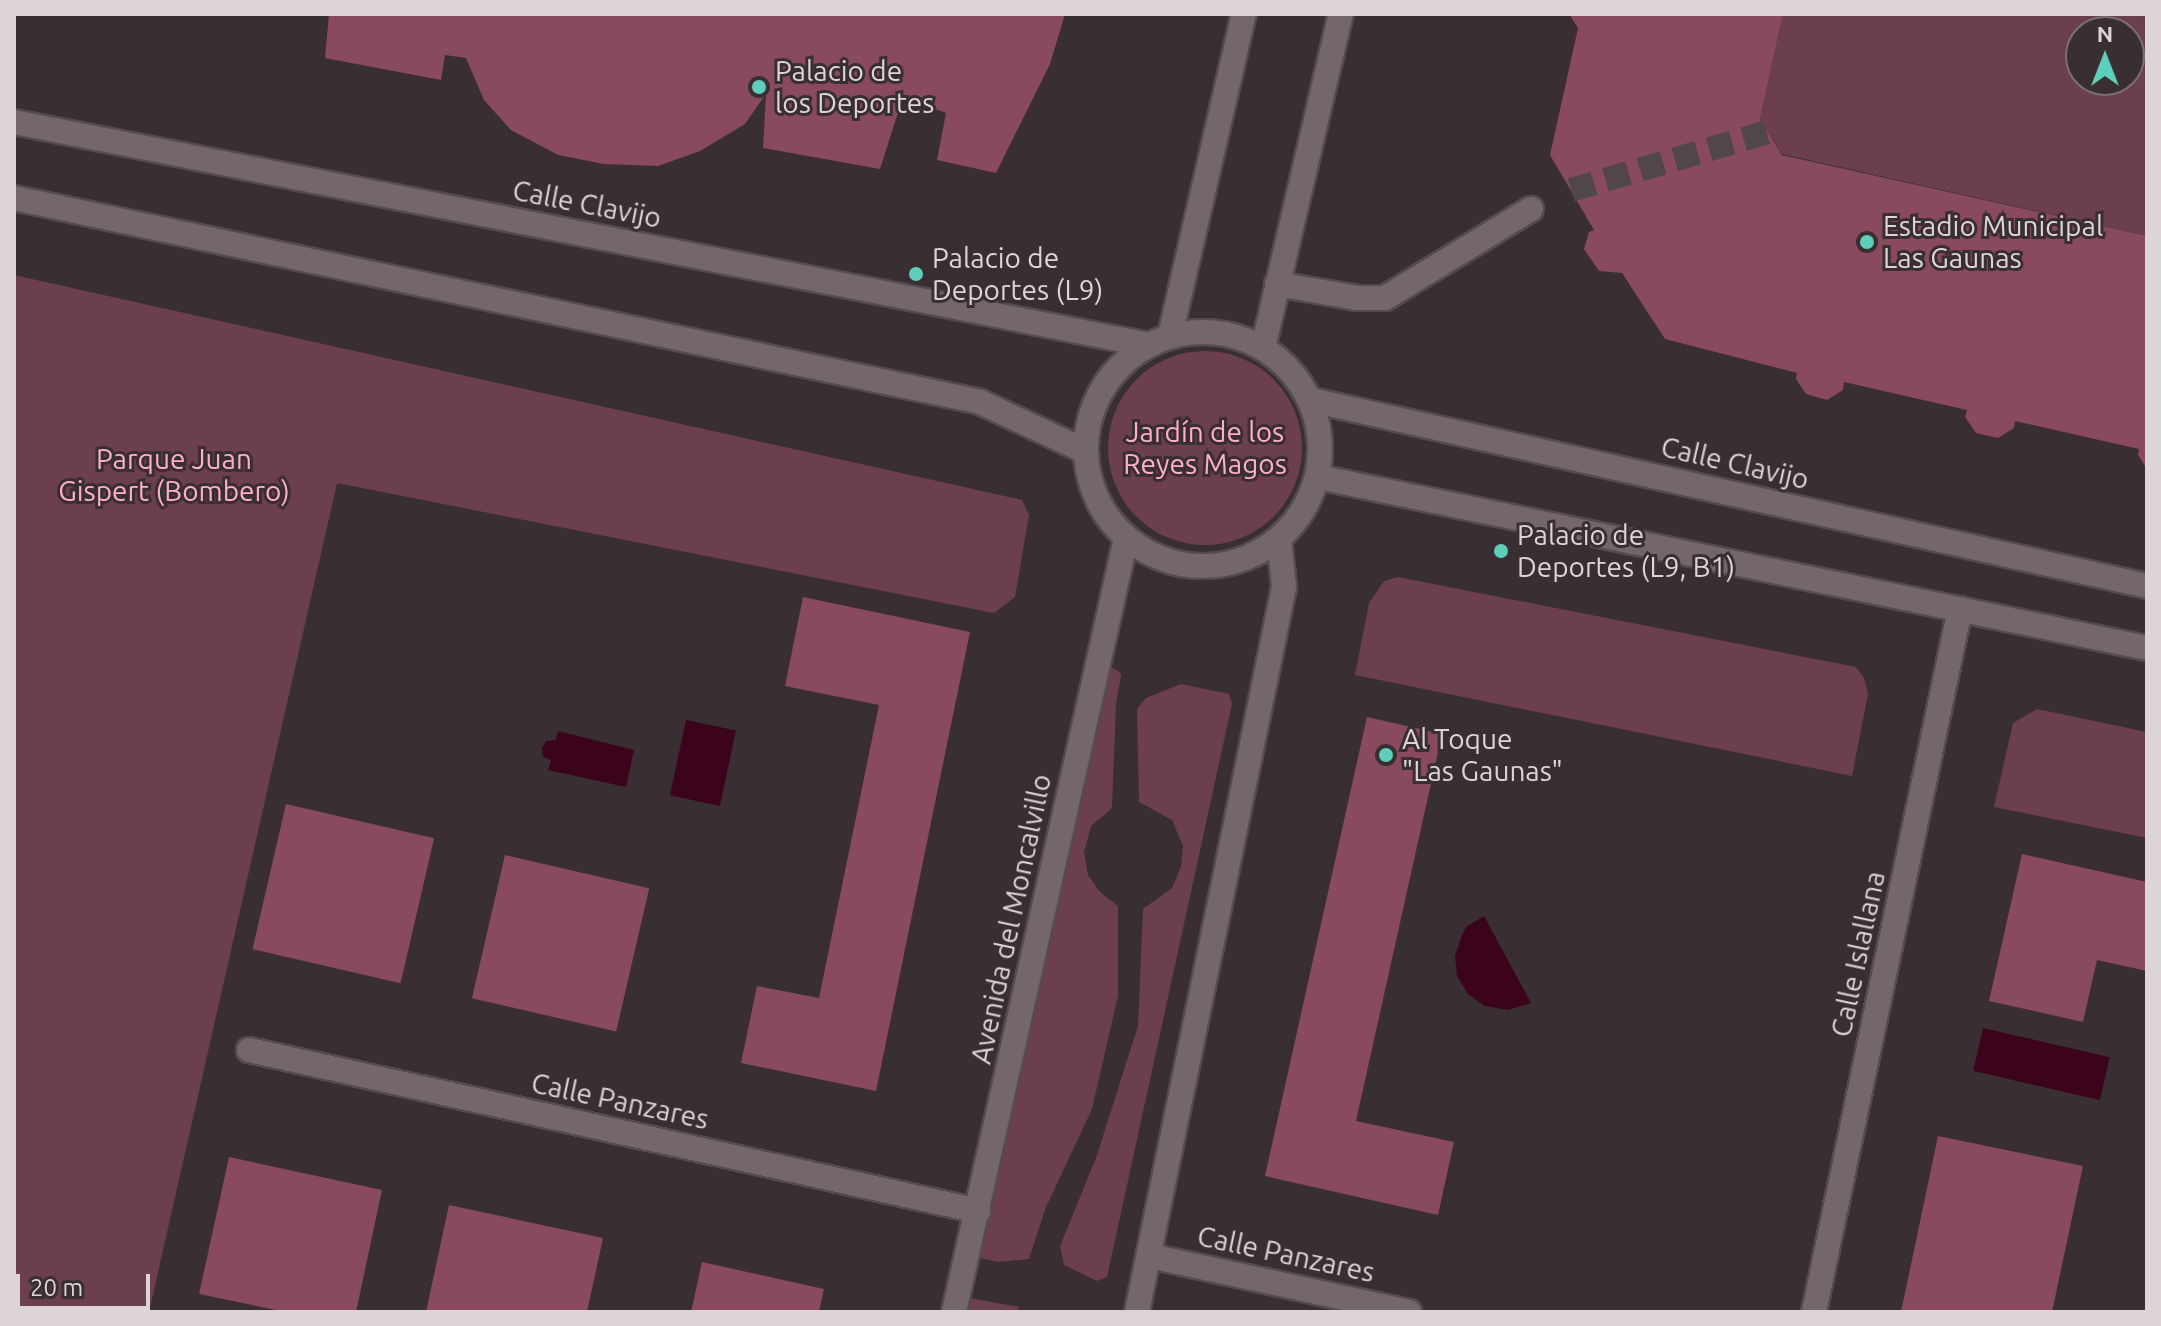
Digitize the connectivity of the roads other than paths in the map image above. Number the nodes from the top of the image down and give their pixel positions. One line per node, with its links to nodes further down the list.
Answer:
1 (1244, 14): 7 (street)
2 (1341, 14): 6 (street)
3 (14, 122): 7 (street, Calle Clavijo)
4 (14, 198): 10 (street)
5 (1531, 209): 6 (street)
6 (1277, 284): 8 (street)
7 (1160, 340): 8 (street); 10 (street)
8 (1263, 348): 9 (street)
9 (1311, 400): 11 (street); 14 (street, Calle Clavijo)
10 (1085, 451): 12 (street)
11 (1318, 477): 13 (street); 15 (street)
12 (1126, 538): 13 (street); 18 (street, Avenida del Moncalvillo)
13 (1279, 539): 19 (street)
14 (2147, 586)
15 (1960, 609): 16 (street); 23 (street, Calle Islallana)
16 (2147, 648)
17 (249, 1050): 18 (street, Calle Panzares)
18 (978, 1211): 20 (street, Avenida del Moncalvillo)
19 (1150, 1256): 21 (street); 22 (street, Calle Panzares)
20 (954, 1312)
21 (1137, 1312)
22 (1409, 1312)
23 (1814, 1312)

